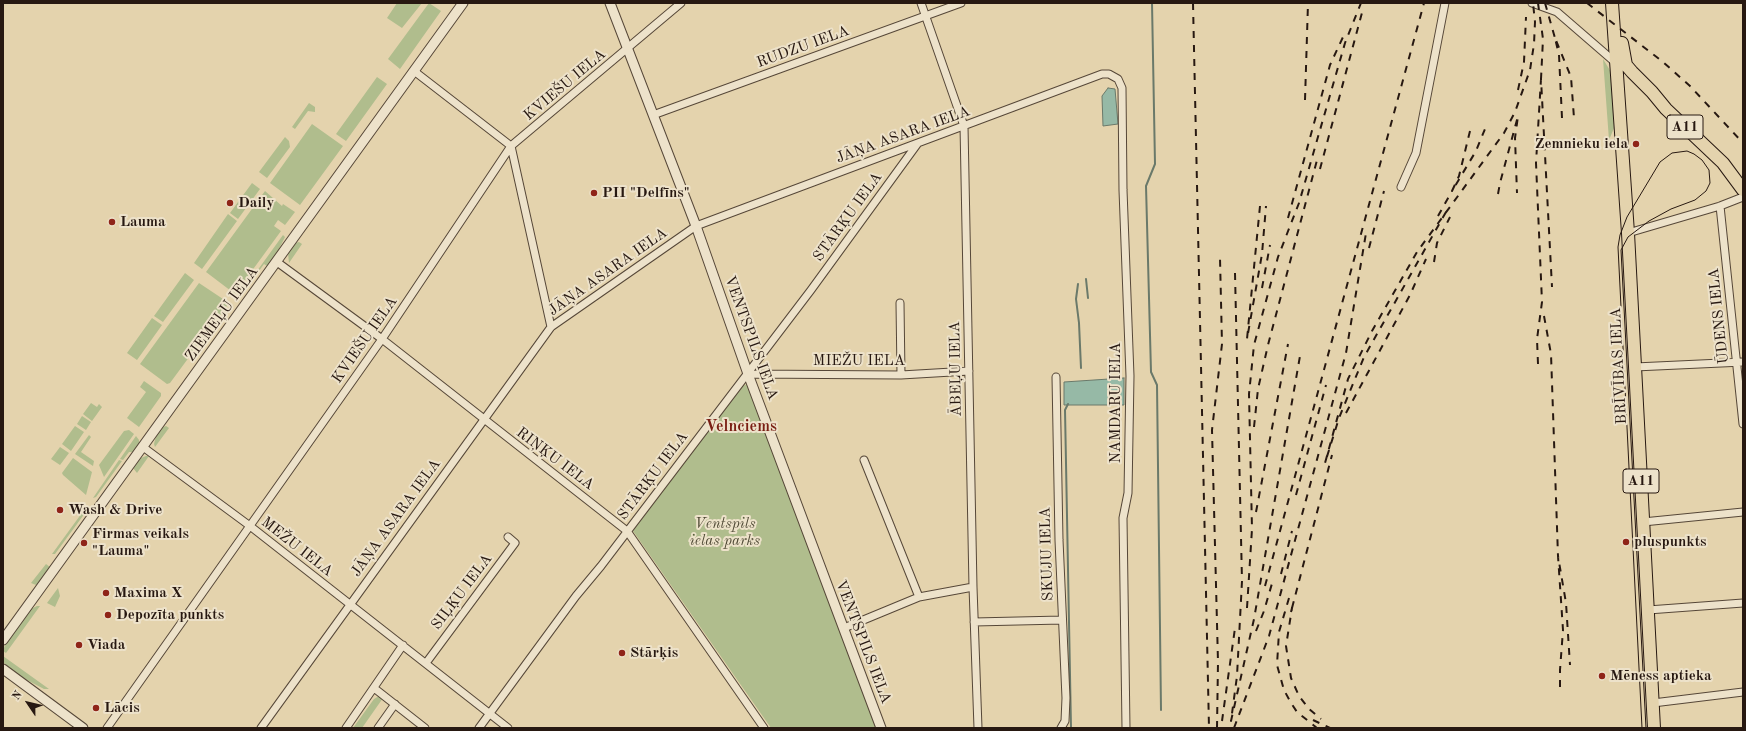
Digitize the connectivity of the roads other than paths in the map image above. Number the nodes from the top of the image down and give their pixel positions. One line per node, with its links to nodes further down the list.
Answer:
1 (463, 3): 13 (street, ZIEMEĻU IELA)
2 (610, 3): 11 (street, VENTSPILS IELA)
3 (682, 3): 11 (street, KVIEŠU IELA)
4 (921, 3): 10 (street, ĀBEĻU IELA)
5 (961, 3): 10 (street, RUDZU IELA)
6 (1445, 3): 19 (street)
7 (1532, 3): 12 (street)
8 (1612, 3): 12 (highway, BRĪVĪBAS IELA / A11)
9 (1620, 3): 12 (highway, BRĪVĪBAS IELA / A11)
10 (926, 16): 15 (street, RUDZU IELA); 16 (street, ĀBEĻU IELA)
11 (628, 50): 15 (street, VENTSPILS IELA); 18 (street, KVIEŠU IELA)
12 (1621, 64): 20 (highway, A11); 24 (highway, BRĪVĪBAS IELA / A11)
13 (414, 71): 18 (street); 25 (street, ZIEMEĻU IELA)
14 (1118, 78): 16 (street, JĀŅA ASARA IELA); 73 (street, NAMDARU IELA)
15 (653, 115): 23 (street, VENTSPILS IELA)
16 (964, 126): 17 (street, JĀŅA ASARA IELA); 31 (street, ĀBEĻU IELA)
17 (918, 142): 23 (street, JĀŅA ASARA IELA); 32 (street, STĀRĶU IELA)
18 (511, 146): 27 (street); 28 (street, KVIEŠU IELA)
19 (1402, 187)
20 (1743, 190)
21 (1743, 197): 22 (street)
22 (1720, 206): 24 (street); 29 (street, ŪDENS IELA)
23 (696, 226): 27 (street, JĀŅA ASARA IELA); 32 (street, VENTSPILS IELA)
24 (1628, 233): 30 (highway, BRĪVĪBAS IELA / A11)
25 (277, 262): 28 (street, RIŅĶU IELA); 37 (street, ZIEMEĻU IELA)
26 (900, 303): 33 (street)
27 (551, 327): 35 (street, JĀŅA ASARA IELA)
28 (382, 340): 35 (street, RIŅĶU IELA); 41 (street, KVIEŠU IELA)
29 (1740, 362): 30 (street); 36 (street, ŪDENS IELA)
30 (1635, 367): 40 (highway, BRĪVĪBAS IELA / A11)
31 (969, 371): 33 (street, MIEŽU IELA); 44 (street, ĀBEĻU IELA)
32 (748, 374): 33 (street, MIEŽU IELA); 42 (street, STĀRĶU IELA); 51 (street, VENTSPILS IELA)
33 (902, 375)
34 (1056, 377): 49 (street, SKUJU IELA)
35 (484, 421): 42 (street, RIŅĶU IELA); 47 (street, JĀŅA ASARA IELA)
36 (1743, 424)
37 (143, 447): 41 (street, MEŽU IELA); 52 (street, ZIEMEĻU IELA)
38 (864, 460): 45 (street)
39 (1743, 512): 40 (street)
40 (1643, 522): 48 (highway, BRĪVĪBAS IELA / A11)
41 (250, 526): 47 (street, MEŽU IELA); 62 (street, KVIEŠU IELA)
42 (628, 532): 60 (street, STĀRĶU IELA); 69 (street, RIŅĶU IELA)
43 (508, 538): 54 (street, SIĻĶU IELA)
44 (973, 587): 45 (street); 50 (street, ĀBEĻU IELA)
45 (919, 597): 51 (street)
46 (1743, 603): 48 (street)
47 (350, 604): 53 (street, MEŽU IELA); 63 (street, JĀŅA ASARA IELA)
48 (1648, 610): 59 (highway, BRĪVĪBAS IELA / A11)
49 (1062, 620): 50 (street); 72 (street, SKUJU IELA)
50 (974, 622): 71 (street, ĀBEĻU IELA)
51 (844, 628): 70 (street, VENTSPILS IELA)
52 (3, 640)
53 (403, 645): 54 (street, MEŽU IELA); 56 (street)
54 (426, 663): 60 (street, MEŽU IELA)
55 (3, 669): 61 (street)
56 (374, 688): 58 (street); 64 (street)
57 (1743, 692): 59 (street)
58 (395, 704): 65 (street); 66 (street)
59 (1653, 704): 74 (highway, BRĪVĪBAS IELA / A11)
60 (489, 714): 67 (street, STĀRĶU IELA); 68 (street, MEŽU IELA)
61 (83, 728)
62 (107, 728)
63 (261, 728)
64 (346, 728)
65 (378, 728)
66 (425, 728)
67 (479, 728)
68 (508, 728)
69 (764, 728)
70 (881, 728)
71 (978, 728)
72 (1061, 728)
73 (1126, 728)
74 (1654, 728)

